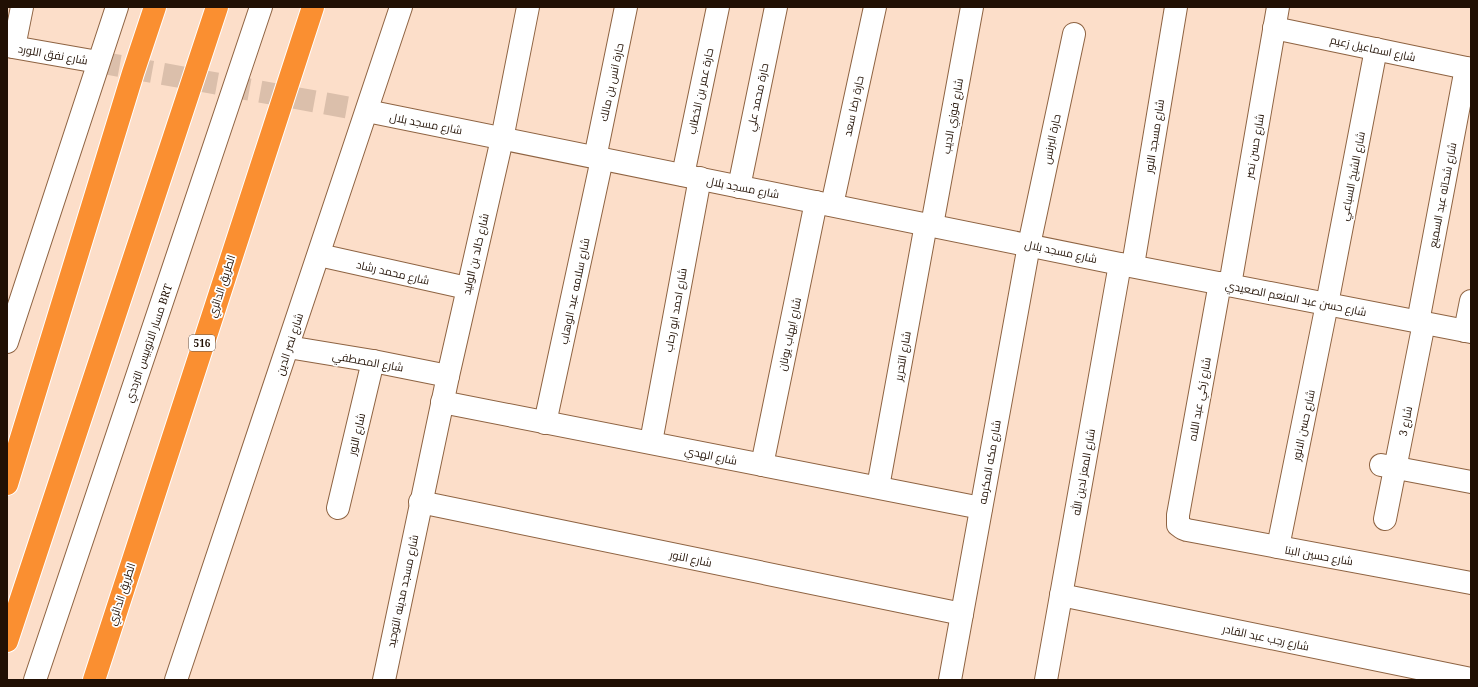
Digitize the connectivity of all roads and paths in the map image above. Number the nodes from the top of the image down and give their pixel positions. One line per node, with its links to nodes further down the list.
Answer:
1 (22, 7): 17 (street)
2 (117, 7): 19 (street)
3 (155, 7): 47 (highway)
4 (217, 7): 58 (highway)
5 (261, 7): 59 (street, مسار الاتوبيس الترددي BRT)
6 (313, 7): 60 (highway, الطريق الدائري / 516)
7 (401, 7): 21 (street, شارع نصر الدين)
8 (528, 7): 22 (street, شارع خالد بن الوليد)
9 (626, 7): 23 (street, حارة انس بن مالك)
10 (718, 7): 24 (street, حارة عمر بن الخطاب)
11 (776, 7): 25 (street, حارة محمد علي)
12 (875, 7): 26 (street, حارة رضا سعد)
13 (972, 7): 27 (street, شارع فوزي الديب)
14 (1176, 7): 30 (street, شارع مسجد النور)
15 (1276, 17): 18 (street, شارع اسماعيل زعيم); 31 (street, شارع حسن نصر)
16 (1074, 34): 28 (street, حارة البرنس)
17 (10, 47): 19 (street, شارع نفق اللورد)
18 (1376, 49): 20 (street, شارع اسماعيل زعيم); 34 (street, شارع الشيخ السباعي)
19 (98, 62): 37 (street)
20 (1469, 69): 35 (street, شارع شحاته عبد السميع)
21 (366, 111): 22 (street, شارع مسجد بلال); 29 (street, شارع نصر الدين)
22 (502, 139): 23 (street, شارع مسجد بلال); 32 (street, شارع خالد بن الوليد)
23 (599, 158): 24 (street, شارع مسجد بلال); 42 (street, شارع سلامه عبد الوهاب)
24 (691, 177): 25 (street, شارع مسجد بلال); 43 (street, شارع احمد ابو رحاب)
25 (738, 187): 26 (street, شارع مسجد بلال)
26 (824, 204): 27 (street, شارع مسجد بلال); 44 (street, شارع ايهاب يونان)
27 (929, 225): 28 (street, شارع مسجد بلال); 48 (street, شارع التحرير)
28 (1029, 245): 30 (street, شارع مسجد بلال); 51 (street, شارع مكه المكرمه)
29 (319, 255): 32 (street, شارع محمد رشاد); 38 (street, شارع نصر الدين)
30 (1127, 264): 31 (street, شارع حسن عبد المنعم الصعيدي); 56 (street, شارع المعز لدين الله)
31 (1225, 284): 34 (street, شارع حسن عبد المنعم الصعيدي); 52 (street, شارع زكي عبد اللاه)
32 (467, 288): 40 (street, شارع خالد بن الوليد)
33 (1471, 301): 36 (street)
34 (1327, 304): 35 (street, شارع حسن عبد المنعم الصعيدي); 54 (street, شارع حسن الانور)
35 (1421, 322): 36 (street, شارع حسن عبد المنعم الصعيدي); 45 (street, شارع 3)
36 (1468, 331)
37 (7, 342)
38 (288, 347): 39 (street, شارع المصطفي); 61 (street, شارع نصر الدين)
39 (373, 361): 40 (street, شارع المصطفي); 50 (street, شارع النور)
40 (448, 376): 41 (street, شارع خالد بن الوليد)
41 (442, 402): 42 (street, شارع الهدي); 49 (street, شارع خالد بن الوليد)
42 (545, 423): 43 (street, شارع الهدي)
43 (651, 442): 44 (street, شارع الهدي)
44 (762, 465): 48 (street, شارع الهدي)
45 (1388, 466): 46 (street); 53 (street, شارع 3)
46 (1471, 482)
47 (7, 484)
48 (878, 487): 51 (street, شارع الهدي)
49 (420, 502): 57 (street, شارع النور); 62 (street, شارع مسجد مدينه التوحيد)
50 (338, 508)
51 (981, 508): 57 (street, شارع مكه المكرمه)
52 (1178, 515): 54 (street, شارع حسين البنا)
53 (1385, 519)
54 (1278, 547): 55 (street, شارع حسين البنا)
55 (1471, 582)
56 (1061, 595): 64 (street, شارع المعز لدين الله); 65 (street, شارع رجب عبد القادر)
57 (962, 614): 63 (street, شارع مكه المكرمه)
58 (7, 641)
59 (35, 680)
60 (94, 680)
61 (176, 680)
62 (384, 680)
63 (950, 680)
64 (1046, 680)
65 (1471, 680)

